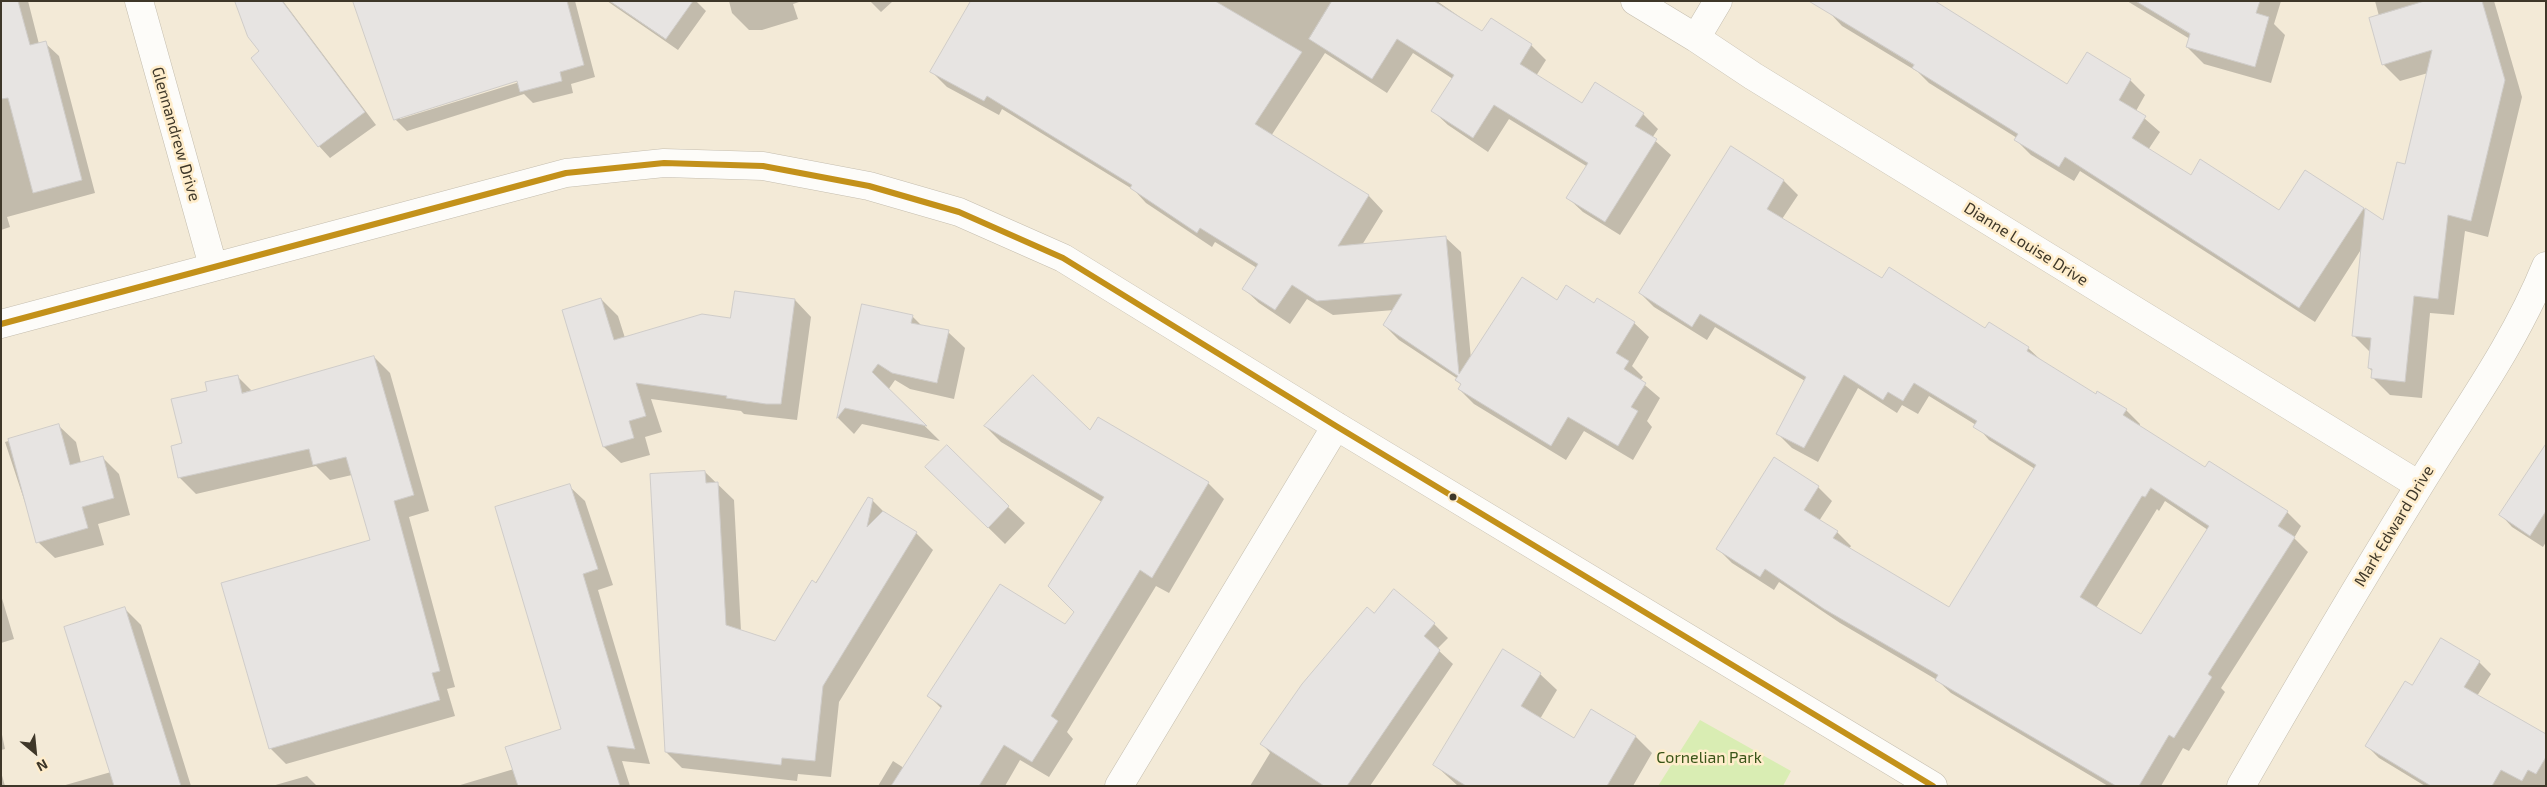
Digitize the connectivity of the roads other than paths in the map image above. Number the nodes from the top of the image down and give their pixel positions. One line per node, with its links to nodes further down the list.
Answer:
1 (139, 1): 5 (street, Glennandrew Drive)
2 (1635, 1): 4 (street, Dianne Louise Drive)
3 (1718, 1): 4 (street)
4 (1696, 38): 9 (street, Dianne Louise Drive)
5 (213, 266): 7 (street); 8 (street)
6 (2546, 266): 9 (street, Mark Edward Drive)
7 (1, 324)
8 (1336, 426): 10 (street); 11 (street)
9 (2419, 485): 12 (street, Mark Edward Drive)
10 (1119, 786)
11 (1933, 786)
12 (2241, 786)

